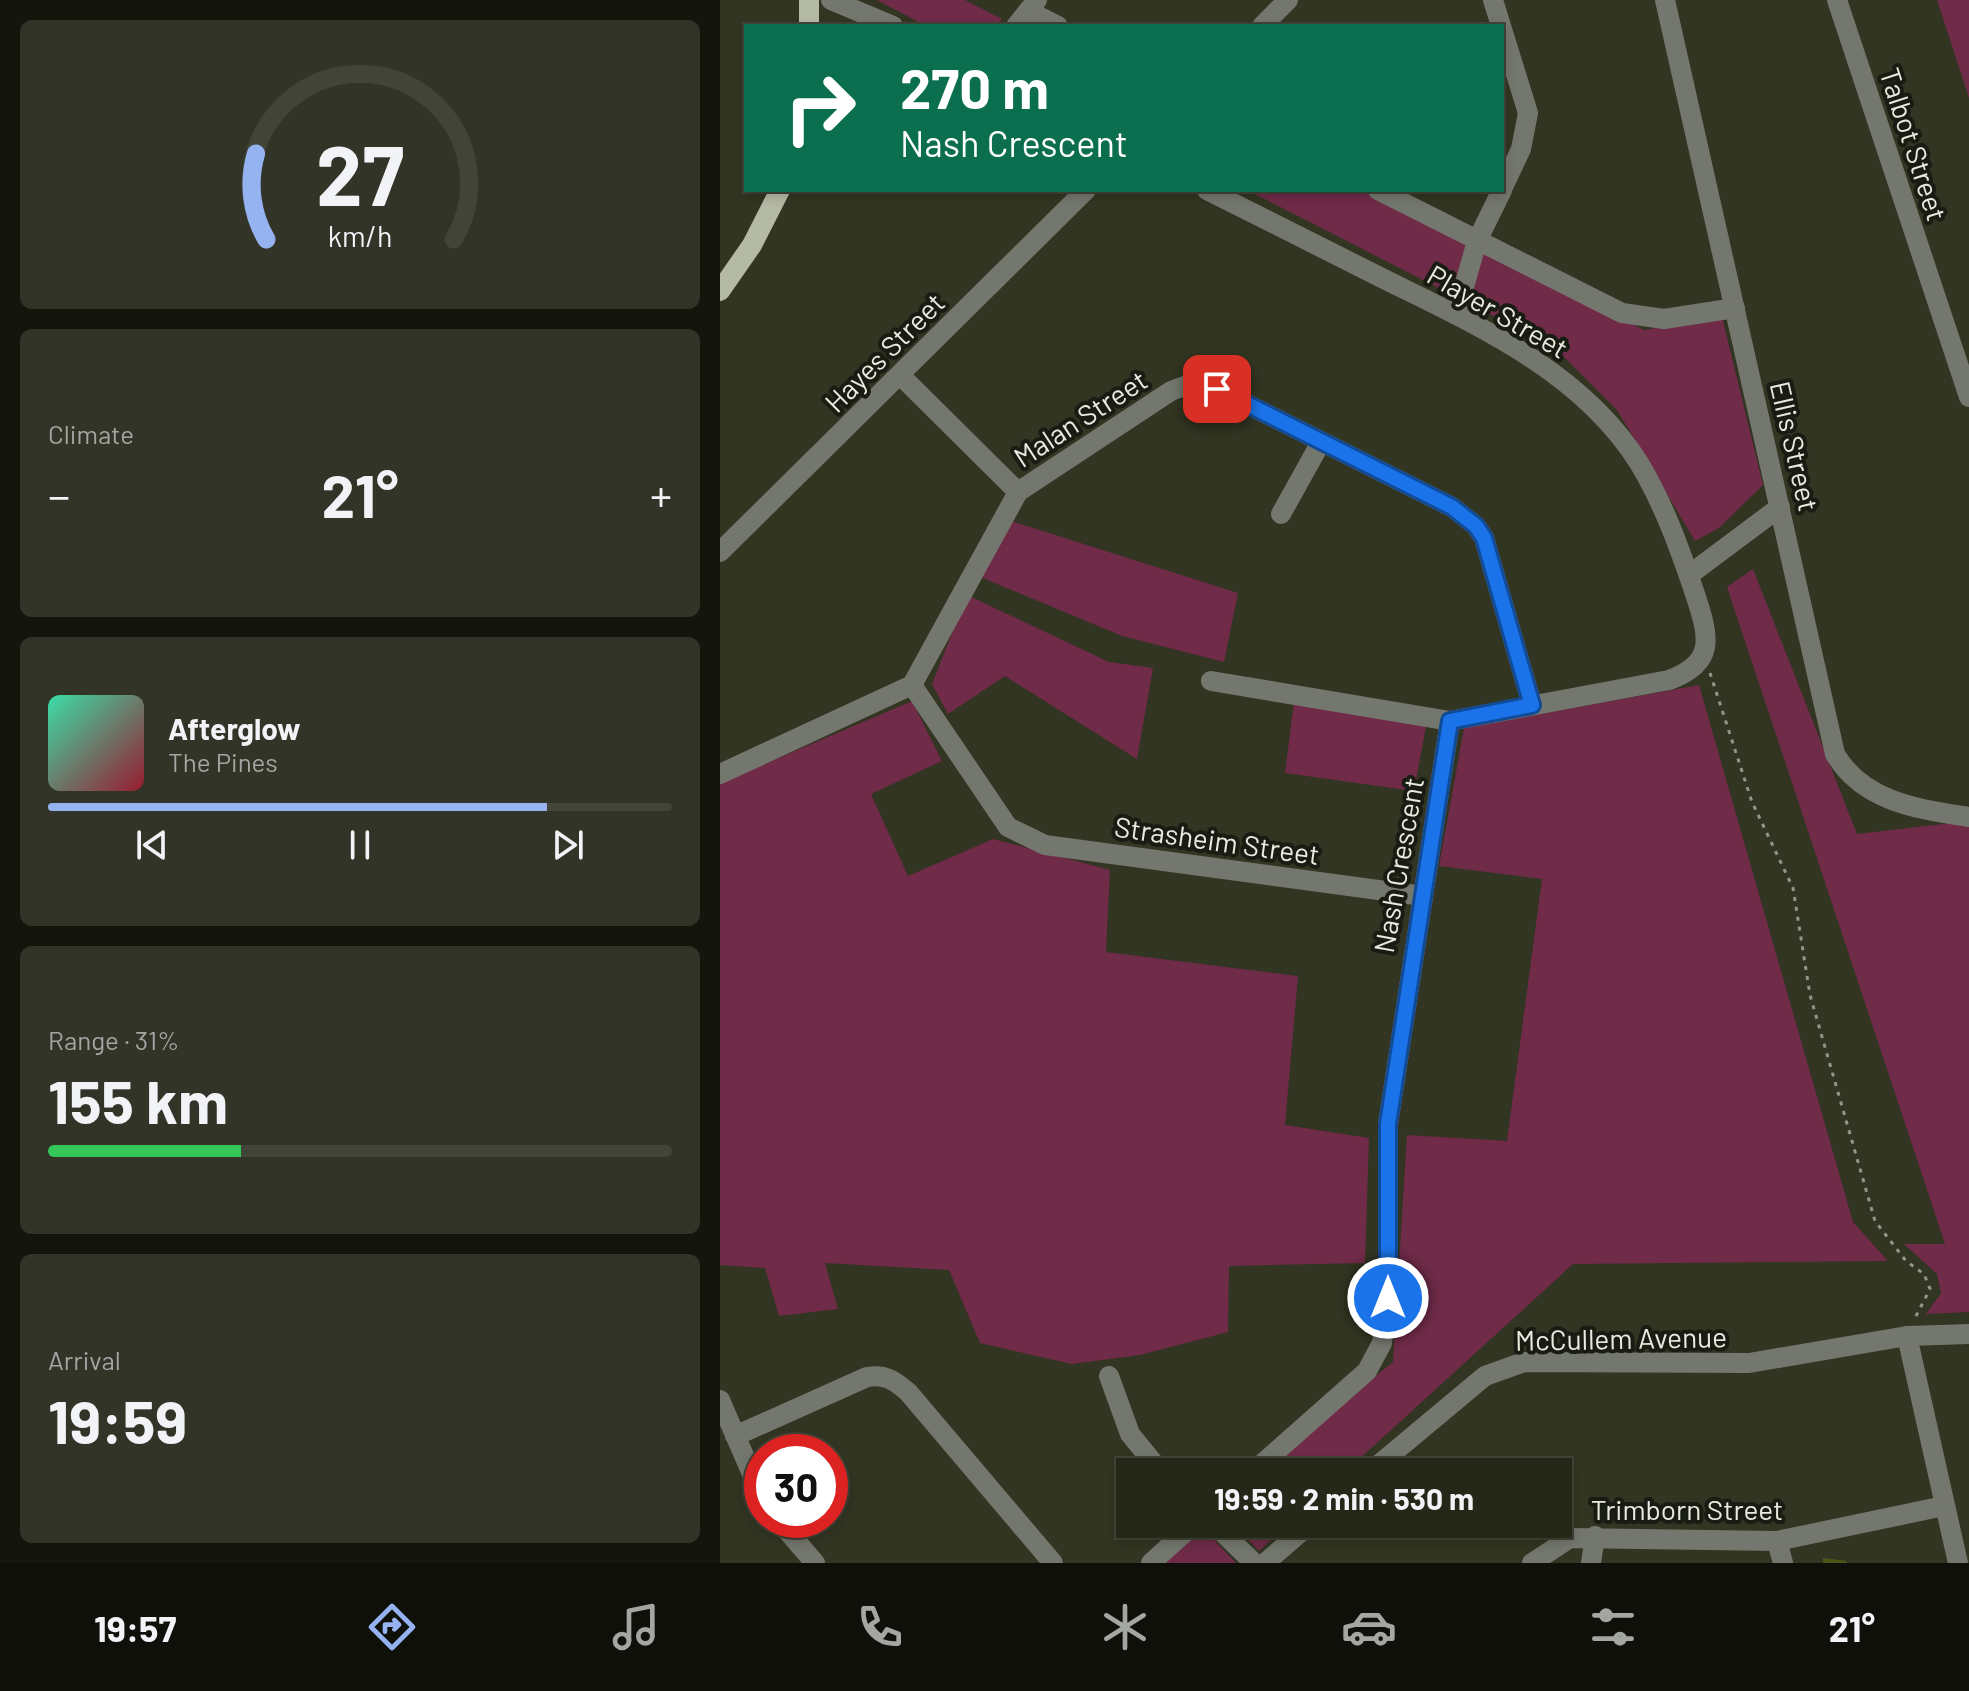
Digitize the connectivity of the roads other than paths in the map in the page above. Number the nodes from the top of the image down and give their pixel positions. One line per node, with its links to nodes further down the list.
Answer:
1 (809, 0): 8 (main road)
2 (831, 0): 9 (street)
3 (1288, 0): 11 (street)
4 (1493, 0): 12 (street)
5 (1665, 0): 22 (street, Ellis Street)
6 (1837, 0): 25 (street, Talbot Street)
7 (1027, 12): 10 (street)
8 (809, 24)
9 (888, 24)
10 (1054, 24)
11 (1264, 24)
12 (1500, 24)
13 (1504, 36): 14 (street)
14 (1504, 186)
15 (779, 192): 21 (main road)
16 (1084, 192): 24 (street, Hayes Street)
17 (1211, 192): 23 (street, Player Street)
18 (1382, 192): 20 (street)
19 (1501, 192): 20 (street)
20 (1477, 241): 22 (street); 23 (street)
21 (720, 291)
22 (1735, 308): 28 (street, Ellis Street)
23 (1456, 315): 31 (street, Player Street)
24 (901, 376): 27 (street); 30 (street, Hayes Street)
25 (1969, 397)
26 (1321, 442): 27 (street, Malan Street); 29 (street); 34 (street, Malan Street)
27 (1018, 492): 33 (street, Malan Street)
28 (1780, 507): 31 (street); 37 (street, Ellis Street)
29 (1281, 514)
30 (720, 552)
31 (1689, 575): 34 (street, Player Street)
32 (1211, 681): 35 (street)
33 (912, 685): 36 (street); 38 (street, Strasheim Street)
34 (1532, 705): 35 (street)
35 (1450, 721): 38 (street, Nash Crescent)
36 (720, 774)
37 (1969, 817)
38 (1423, 896): 46 (street, Nash Crescent)
39 (1969, 1334): 40 (street, McCullem Avenue)
40 (1907, 1336): 47 (street, McCullem Avenue); 48 (street)
41 (1109, 1376): 45 (street)
42 (720, 1400): 43 (street)
43 (735, 1436): 44 (street); 57 (street)
44 (744, 1456)
45 (1150, 1458)
46 (1269, 1458)
47 (1386, 1458)
48 (1944, 1506): 54 (street, Trimborn Street); 63 (street)
49 (1595, 1536): 54 (street, Trimborn Street); 55 (street, Trimborn Street); 61 (street)
50 (793, 1538): 56 (street)
51 (1179, 1538): 58 (street)
52 (1228, 1538): 59 (street)
53 (1294, 1538): 60 (street)
54 (1777, 1541): 62 (street)
55 (1546, 1559)
56 (815, 1563)
57 (1053, 1563)
58 (1151, 1563)
59 (1254, 1563)
60 (1265, 1563)
61 (1591, 1563)
62 (1783, 1563)
63 (1958, 1563)

